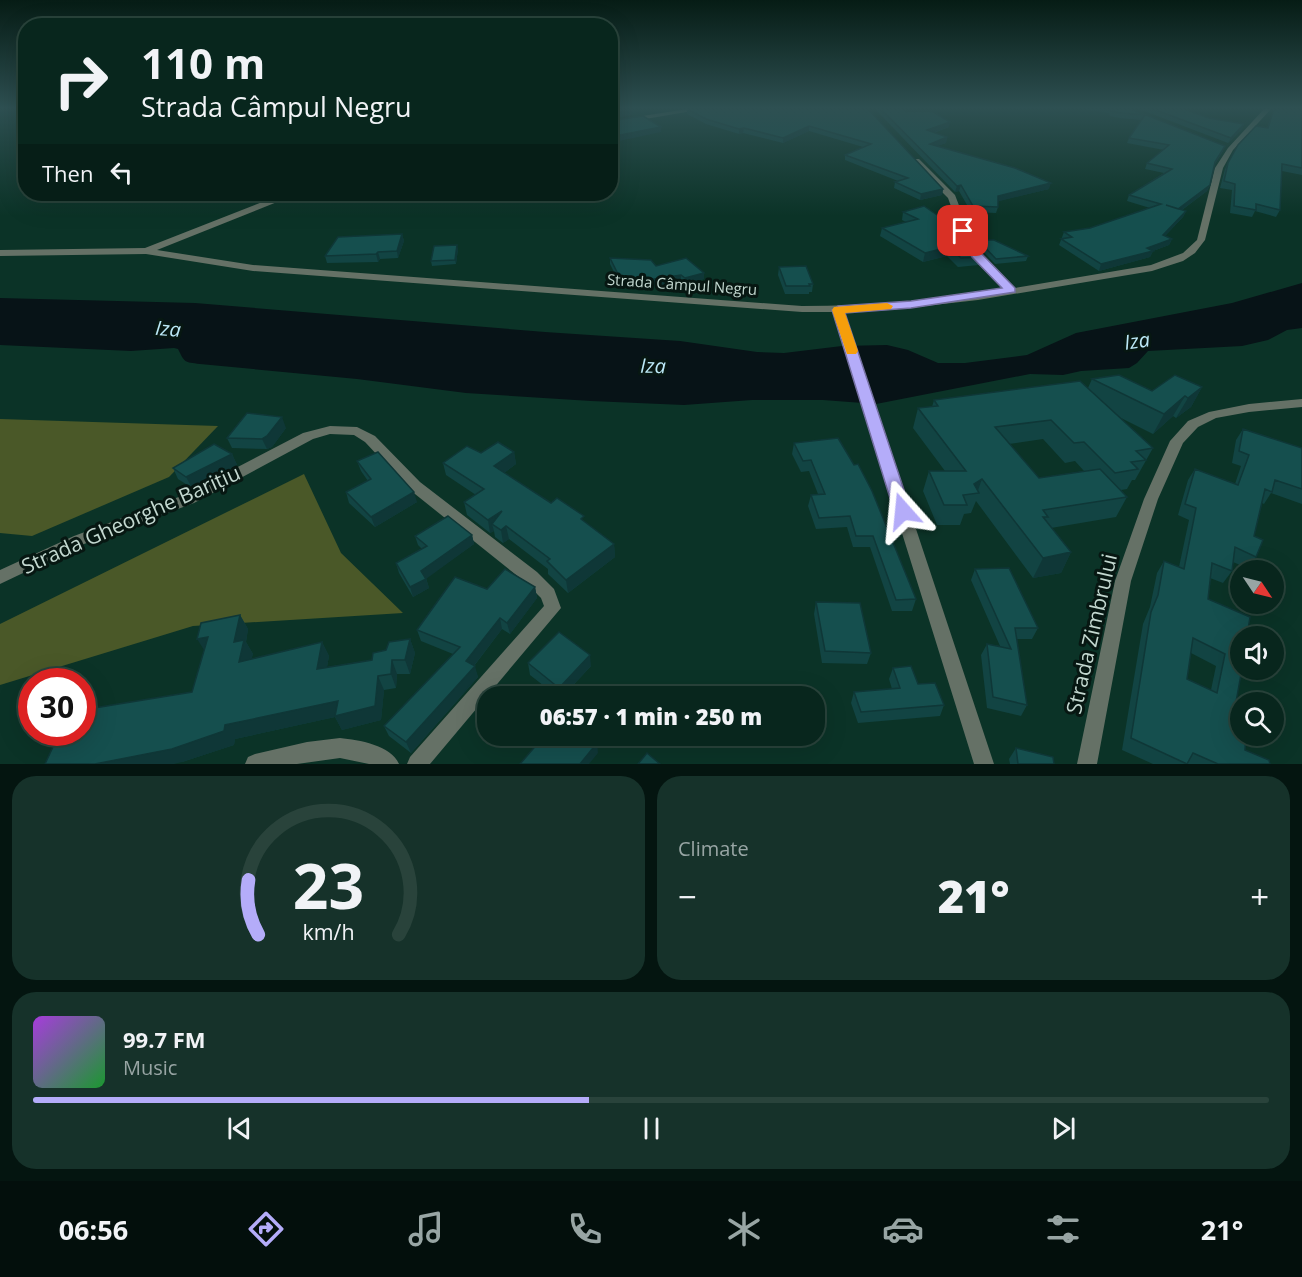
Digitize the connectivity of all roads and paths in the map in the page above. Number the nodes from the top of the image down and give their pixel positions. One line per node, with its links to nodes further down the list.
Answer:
1 (1228, 145): 6 (street, Strada Câmpul Negru)
2 (912, 156): 6 (street)
3 (271, 201): 4 (street)
4 (146, 251): 5 (street, Strada Câmpul Negru); 7 (street, Strada Câmpul Negru)
5 (0, 253)
6 (1011, 290): 7 (street, Strada Câmpul Negru)
7 (838, 310): 13 (street)
8 (1302, 403): 14 (street, Strada Zimbrului)
9 (0, 577): 12 (street, Strada Gheorghe Barițiu)
10 (255, 764): 11 (street)
11 (389, 764)
12 (417, 764)
13 (984, 764)
14 (1087, 764)

